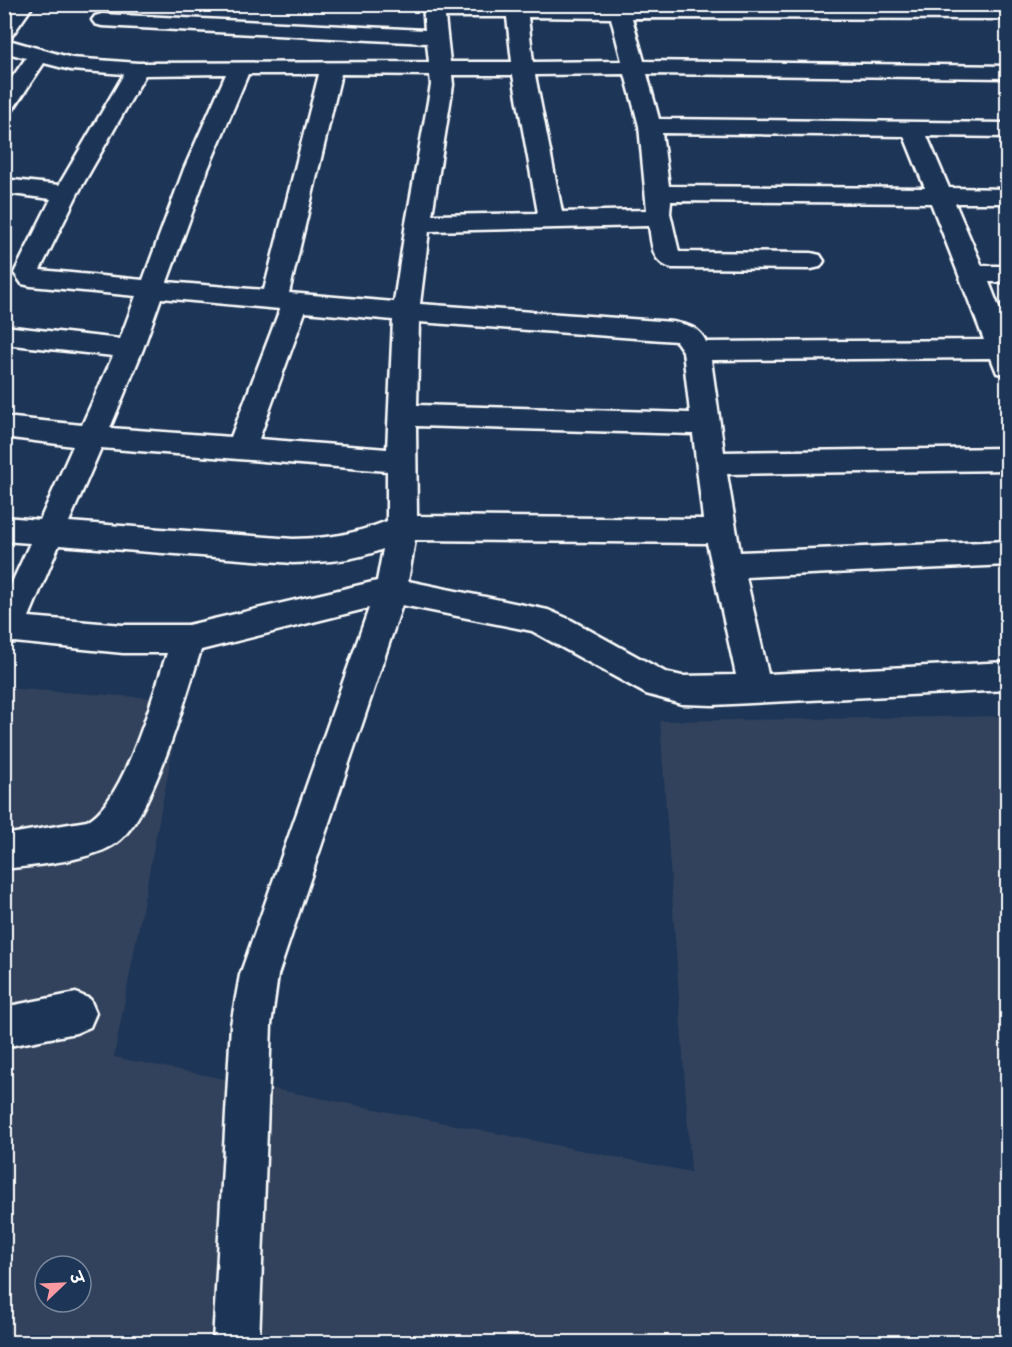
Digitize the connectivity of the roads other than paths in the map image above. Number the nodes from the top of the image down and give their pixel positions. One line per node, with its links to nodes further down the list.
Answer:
1 (24, 4): 7 (street)
2 (433, 8): 3 (street); 8 (street)
3 (516, 8): 5 (street); 17 (street)
4 (107, 12): 8 (street); 10 (street)
5 (620, 12): 6 (street); 13 (street)
6 (1008, 13)
7 (4, 33)
8 (438, 38): 15 (street)
9 (4, 45): 11 (street)
10 (81, 49): 11 (street); 16 (street)
11 (39, 55): 19 (street)
12 (240, 67): 14 (street); 16 (street); 33 (street)
13 (632, 67): 17 (street); 18 (street); 20 (street)
14 (332, 68): 15 (street); 34 (street)
15 (441, 68): 17 (street); 29 (street)
16 (138, 69): 24 (street)
17 (524, 69): 28 (street)
18 (1008, 72)
19 (4, 105)
20 (650, 126): 21 (street); 27 (street)
21 (912, 128): 22 (street); 25 (street)
22 (1008, 130)
23 (4, 186): 24 (street)
24 (66, 193): 33 (street)
25 (939, 194): 26 (street); 27 (street); 31 (street)
26 (1008, 196)
27 (659, 203): 28 (street); 30 (street)
28 (551, 220): 29 (street)
29 (418, 223): 35 (street)
30 (811, 261)
31 (973, 274): 32 (street); 37 (street)
32 (1008, 274)
33 (151, 290): 34 (street); 38 (street)
34 (285, 300): 35 (street); 44 (street)
35 (406, 312): 39 (street); 40 (street)
36 (4, 335): 38 (street)
37 (1002, 347): 39 (street)
38 (130, 349): 43 (street)
39 (696, 351): 41 (street)
40 (403, 415): 41 (street); 46 (street)
41 (707, 423): 47 (street)
42 (4, 427): 43 (street)
43 (91, 437): 44 (street); 51 (street)
44 (241, 449): 46 (street)
45 (1008, 459): 47 (street)
46 (401, 461): 48 (street)
47 (712, 463): 50 (street)
48 (402, 528): 50 (street); 51 (street); 54 (street)
49 (4, 530): 51 (street)
50 (720, 531): 53 (street)
51 (49, 533): 55 (street)
52 (1008, 553): 53 (street)
53 (728, 566): 58 (street)
54 (391, 590): 56 (street); 58 (street); 62 (street)
55 (6, 630): 56 (street)
56 (188, 639): 59 (street)
57 (1008, 676): 58 (street)
58 (755, 688)
59 (4, 852)
60 (76, 1014): 61 (street)
61 (4, 1027)
62 (236, 1342)

